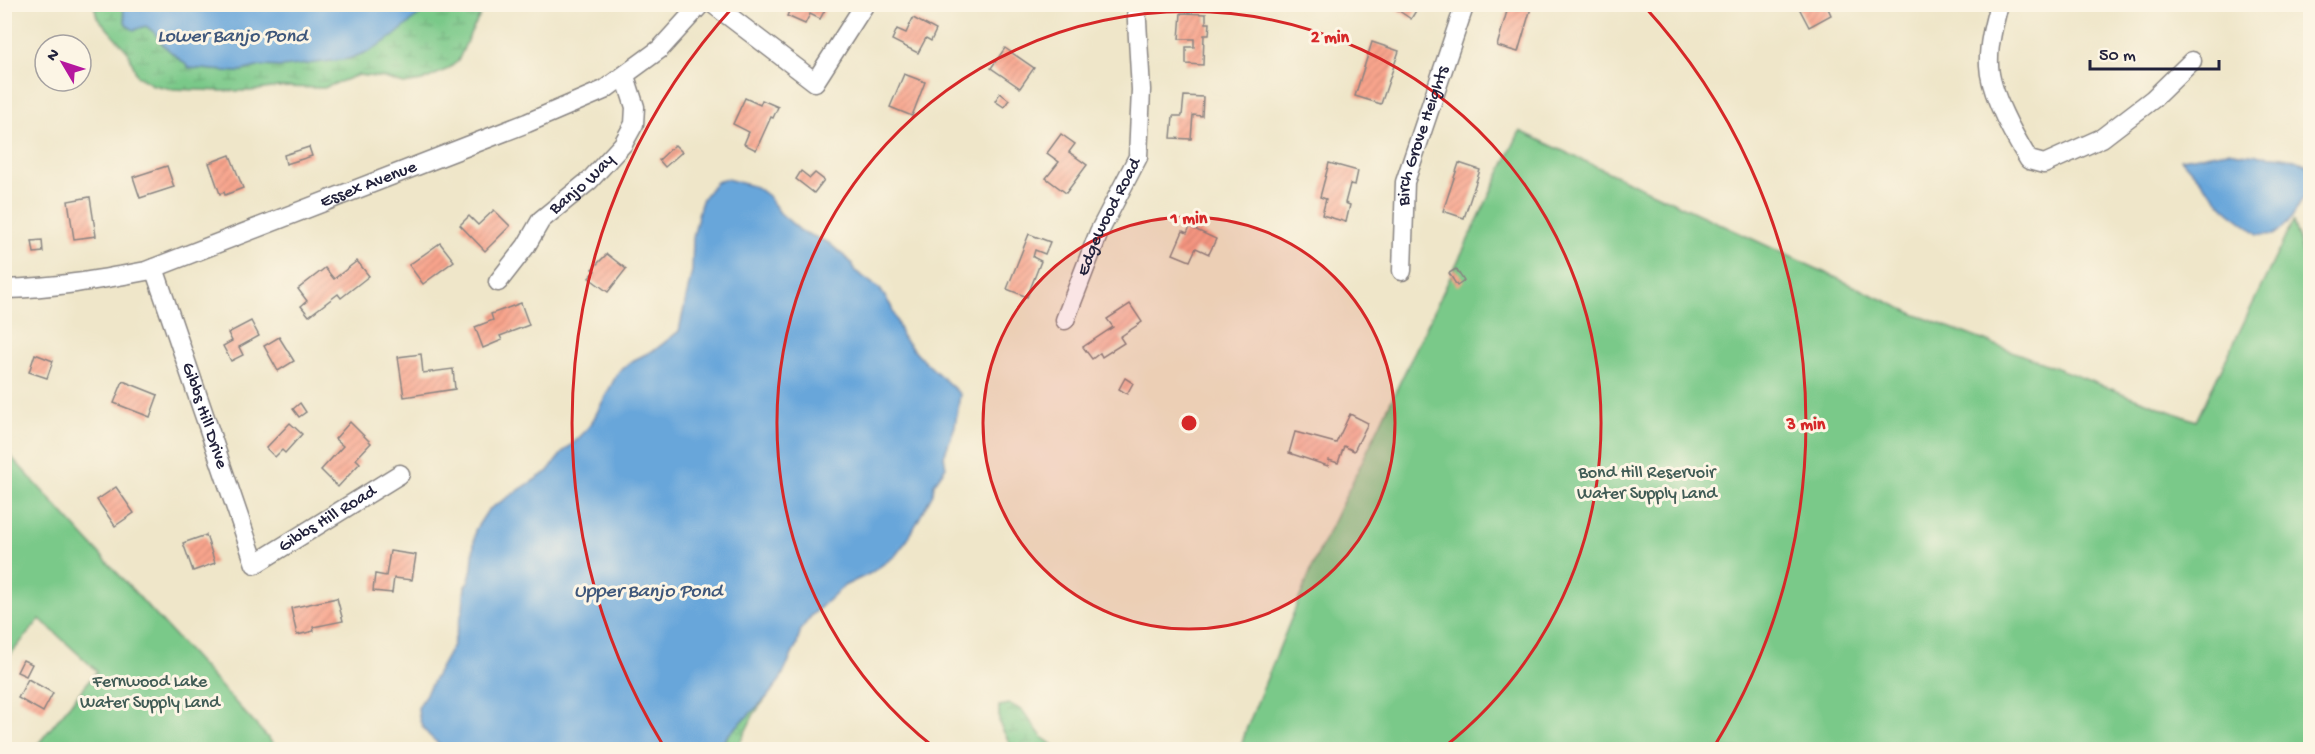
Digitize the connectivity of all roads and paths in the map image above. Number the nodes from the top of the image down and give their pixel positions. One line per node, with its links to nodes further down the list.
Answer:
1 (701, 4): 8 (street, Essex Avenue)
2 (713, 4): 3 (street)
3 (865, 4)
4 (1137, 4): 13 (street, Edgewood Road)
5 (1465, 4): 10 (street, Birch Grove Heights)
6 (1999, 4): 7 (street)
7 (2192, 61)
8 (625, 76): 9 (street, Essex Avenue); 11 (street, Banjo Way)
9 (154, 268): 12 (street, Essex Avenue); 15 (street, Gibbs Hill Drive)
10 (1402, 271)
11 (498, 282)
12 (4, 289)
13 (1065, 320)
14 (400, 474): 15 (street, Gibbs Hill Road)
15 (255, 564)

